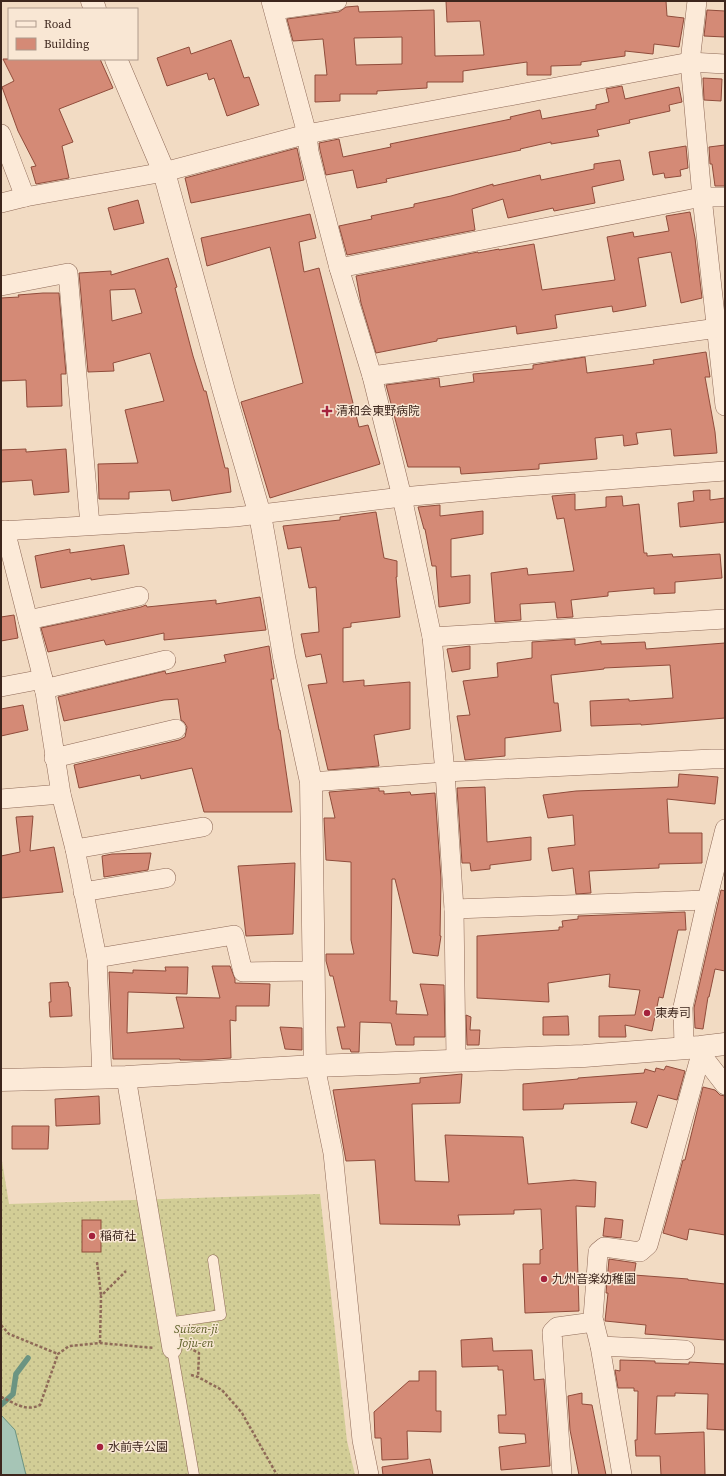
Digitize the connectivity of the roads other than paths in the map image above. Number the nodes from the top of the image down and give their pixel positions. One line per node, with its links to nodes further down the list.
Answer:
1 (337, 1): 3 (street)
2 (697, 1): 5 (street)
3 (273, 5): 8 (street)
4 (116, 60): 9 (street)
5 (690, 62): 6 (street); 8 (street); 12 (street)
6 (725, 64)
7 (1, 134): 10 (street)
8 (307, 134): 9 (street); 14 (street)
9 (164, 172): 10 (street); 21 (street)
10 (25, 197): 13 (street)
11 (725, 197): 12 (street)
12 (702, 198): 14 (street); 16 (street)
13 (1, 203)
14 (339, 268): 17 (street)
15 (1, 286): 22 (street)
16 (721, 328): 17 (street); 18 (street)
17 (372, 376): 20 (street)
18 (725, 406)
19 (725, 471): 20 (street)
20 (402, 497): 21 (street); 27 (street)
21 (260, 515): 22 (street); 35 (street)
22 (90, 525): 23 (street)
23 (3, 530): 26 (street)
24 (139, 596): 26 (street)
25 (725, 618): 27 (street)
26 (28, 620): 29 (street)
27 (432, 637): 34 (street)
28 (166, 660): 29 (street)
29 (43, 684): 30 (street); 32 (street)
30 (1, 687)
31 (176, 729): 32 (street)
32 (54, 758): 36 (street)
33 (725, 759): 34 (street)
34 (445, 772): 35 (street); 44 (street)
35 (311, 782): 46 (street)
36 (60, 794): 37 (street); 40 (street)
37 (1, 799)
38 (203, 827): 40 (street)
39 (725, 829): 43 (street)
40 (75, 849): 42 (street)
41 (166, 878): 42 (street)
42 (83, 892): 45 (street)
43 (707, 900): 44 (street); 48 (street)
44 (454, 909): 49 (street)
45 (97, 958): 46 (street); 52 (street)
46 (314, 971): 50 (street)
47 (725, 1044): 48 (street)
48 (695, 1050): 49 (street); 54 (street); 56 (street)
49 (456, 1060): 50 (street)
50 (315, 1066): 51 (street); 62 (street)
51 (126, 1076): 52 (street); 57 (street)
52 (102, 1077): 53 (street)
53 (1, 1080)
54 (725, 1085)
55 (212, 1260): 57 (lane)
56 (594, 1322): 58 (street); 63 (street)
57 (168, 1323): 59 (street)
58 (600, 1346): 60 (street); 64 (street)
59 (172, 1349): 61 (lane)
60 (685, 1350)
61 (194, 1475)
62 (368, 1475)
63 (562, 1475)
64 (622, 1475)

